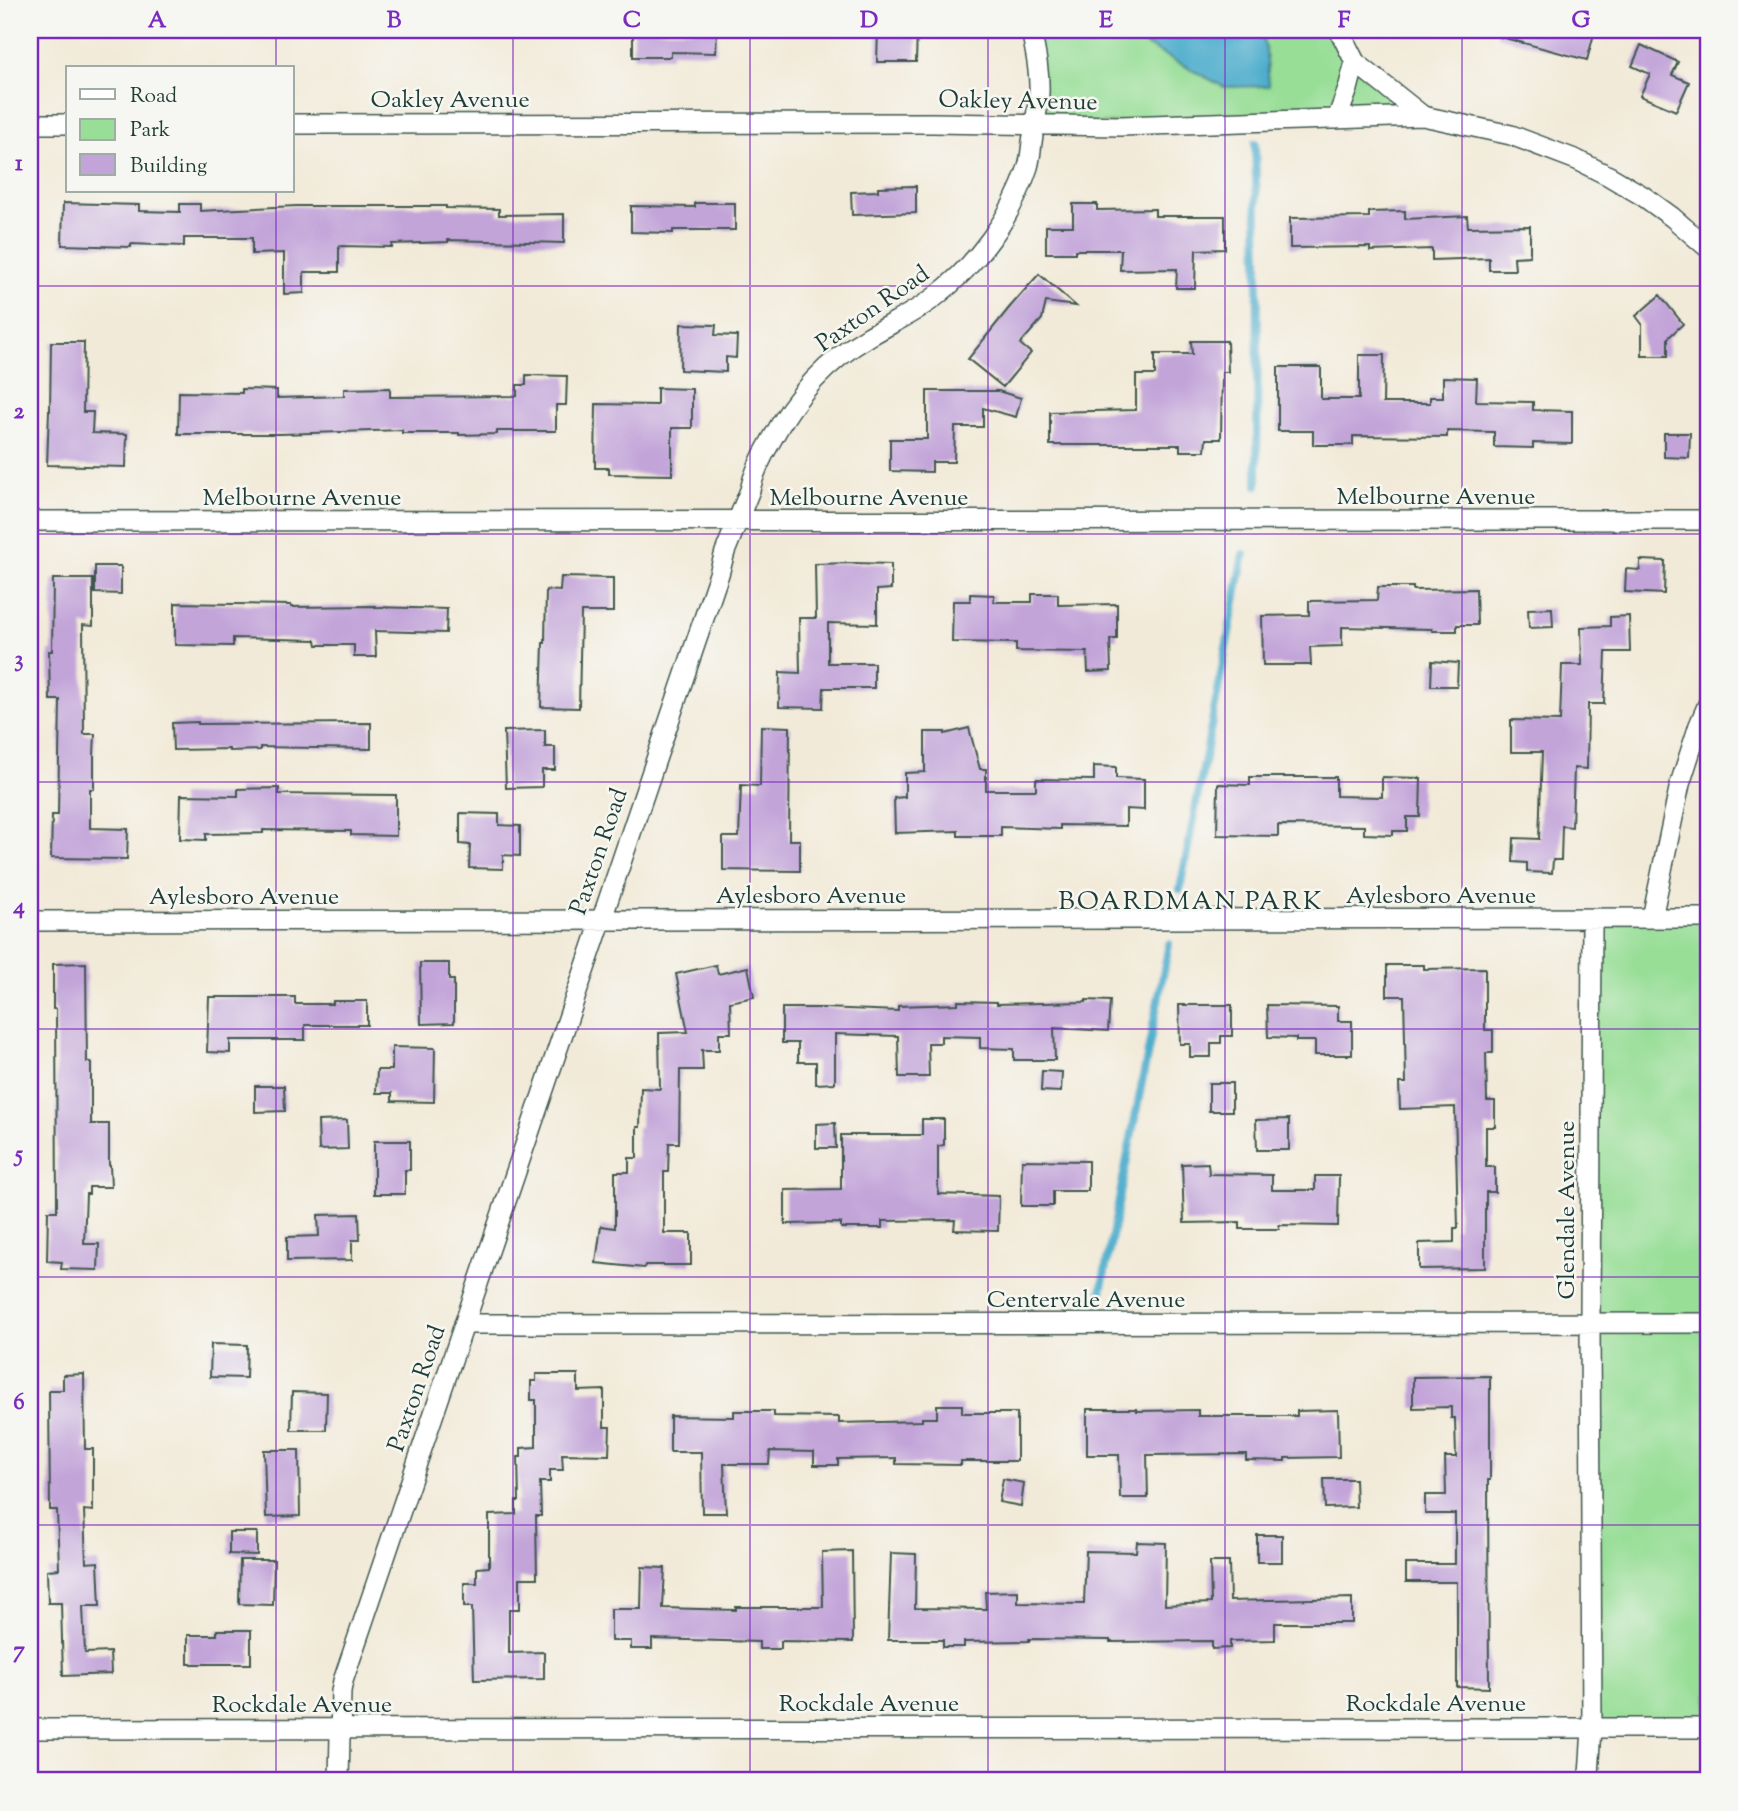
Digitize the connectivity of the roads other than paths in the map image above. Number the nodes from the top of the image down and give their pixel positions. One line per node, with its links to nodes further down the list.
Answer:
1 (1031, 30): 9 (street, Paxton Road)
2 (1339, 30): 3 (street)
3 (1355, 62): 4 (street); 5 (street)
4 (1423, 116): 5 (street, Oakley Avenue); 10 (street, Oakley Avenue)
5 (1337, 119): 9 (street, Oakley Avenue)
6 (30, 124): 7 (street)
7 (66, 124)
8 (294, 124): 9 (street, Oakley Avenue)
9 (1035, 125): 13 (street, Paxton Road)
10 (1708, 248)
11 (1708, 520): 13 (street, Melbourne Avenue)
12 (30, 521): 13 (street, Melbourne Avenue)
13 (738, 521): 18 (street, Paxton Road)
14 (1708, 704): 15 (street)
15 (1652, 918): 16 (street); 17 (street)
16 (1708, 918)
17 (1592, 919): 18 (street, Aylesboro Avenue); 22 (street, Glendale Avenue)
18 (601, 920): 19 (street, Aylesboro Avenue); 21 (street, Paxton Road)
19 (30, 921)
20 (1708, 1323): 22 (street, Centervale Avenue)
21 (464, 1324): 22 (street, Centervale Avenue); 23 (street, Paxton Road)
22 (1590, 1324): 26 (street, Glendale Avenue)
23 (340, 1728): 25 (street, Rockdale Avenue); 26 (street, Rockdale Avenue); 27 (street, Paxton Road)
24 (1708, 1728): 26 (street, Rockdale Avenue)
25 (30, 1729)
26 (1592, 1729): 28 (street, Glendale Avenue)
27 (339, 1781)
28 (1587, 1781)

